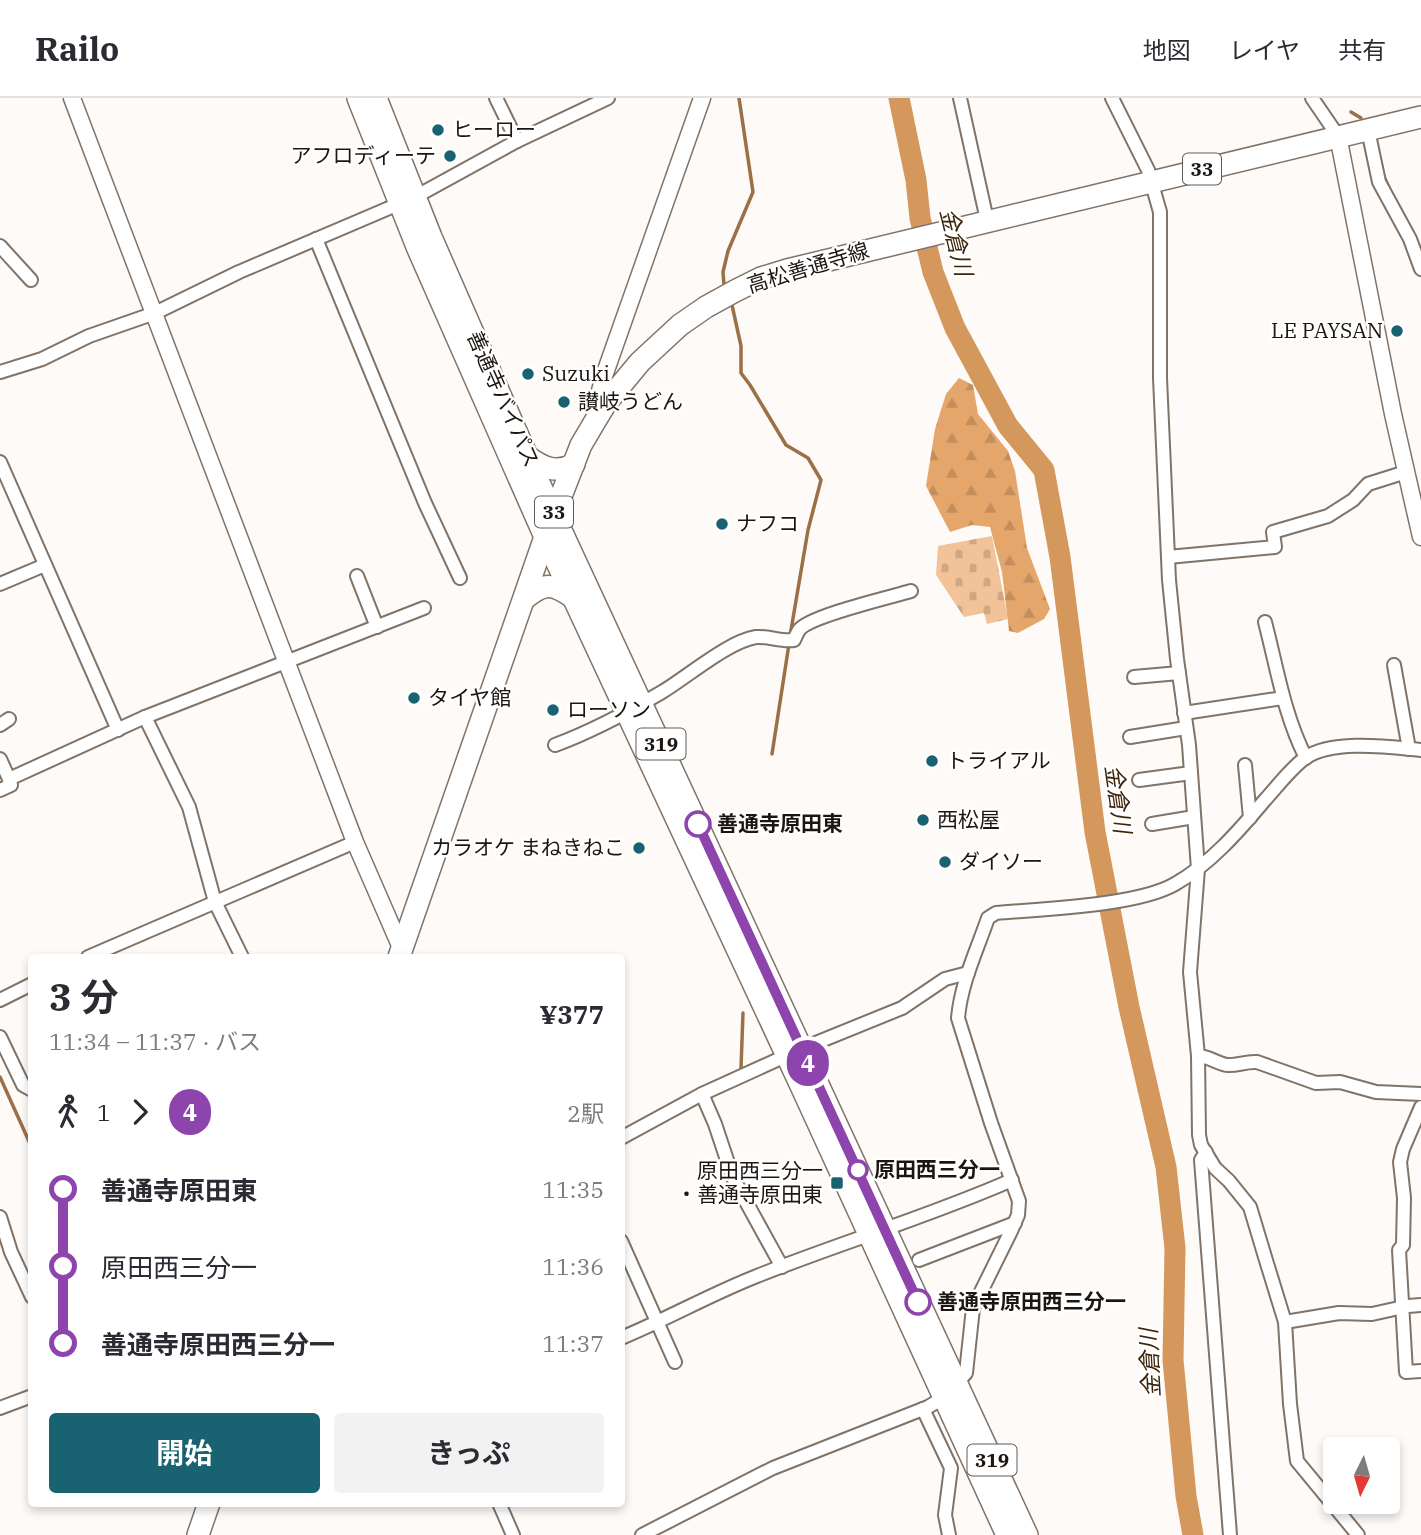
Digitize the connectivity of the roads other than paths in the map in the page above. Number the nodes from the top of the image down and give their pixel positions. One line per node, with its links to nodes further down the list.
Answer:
1 (72, 98): 21 (street)
2 (358, 98): 15 (main road, 善通寺バイパス / 319)
3 (376, 98): 15 (main road, 善通寺バイパス / 319)
4 (496, 98): 13 (street)
5 (608, 98): 13 (street)
6 (702, 98): 22 (street)
7 (960, 98): 16 (street)
8 (1112, 98): 14 (street)
9 (1312, 98): 12 (street)
10 (1421, 117): 11 (main road, 高松善通寺線 / 33)
11 (1368, 130): 12 (main road, 高松善通寺線 / 33); 19 (street)
12 (1338, 136): 14 (main road, 高松善通寺線 / 33); 29 (street)
13 (517, 142): 15 (street)
14 (1152, 181): 16 (main road, 高松善通寺線 / 33); 33 (street)
15 (407, 200): 17 (street); 26 (main road, 善通寺バイパス / 319); 31 (main road, 善通寺バイパス / 319)
16 (985, 220): 23 (main road, 高松善通寺線 / 33)
17 (316, 239): 21 (street); 36 (street)
18 (0, 246): 20 (street)
19 (1421, 269)
20 (32, 280)
21 (155, 313): 24 (street); 44 (street)
22 (614, 346): 23 (street); 25 (street)
23 (640, 362): 25 (main road, 高松善通寺線 / 33)
24 (0, 372)
25 (598, 415): 28 (main road, 高松善通寺線 / 33)
26 (528, 457): 28 (main road); 30 (main road, 善通寺バイパス / 319)
27 (0, 462): 34 (street)
28 (574, 464): 30 (main road, 高松善通寺線 / 33)
29 (1406, 472): 32 (street); 33 (street)
30 (554, 514): 31 (main road, 高松善通寺線 / 33); 49 (main road, 善通寺バイパス / 319)
31 (545, 537): 39 (main road, 善通寺バイパス / 319); 40 (main road, 高松善通寺線 / 33)
32 (1421, 537)
33 (1168, 557): 46 (street)
34 (45, 565): 37 (street); 53 (street)
35 (357, 576): 43 (street)
36 (460, 578)
37 (0, 584)
38 (911, 591): 49 (street)
39 (574, 598): 40 (main road); 49 (main road, 善通寺バイパス / 319)
40 (524, 599): 72 (main road, 高松善通寺線 / 33)
41 (424, 608): 43 (street)
42 (1265, 622): 48 (street)
43 (377, 627): 44 (street)
44 (286, 661): 51 (street); 67 (street)
45 (1394, 665): 56 (street)
46 (1179, 673): 47 (street); 50 (street)
47 (1134, 677)
48 (1283, 698): 50 (street); 57 (street)
49 (634, 707): 55 (street); 77 (main road, 善通寺バイパス / 319)
50 (1184, 713): 52 (street)
51 (145, 717): 53 (street); 69 (street)
52 (1186, 728): 54 (street); 60 (street)
53 (118, 730): 61 (street)
54 (1130, 737)
55 (555, 745)
56 (1415, 750): 57 (street)
57 (1306, 758): 65 (street)
58 (0, 759): 61 (street)
59 (1245, 765): 65 (street)
60 (1191, 773): 62 (street); 64 (street)
61 (9, 779): 63 (street)
62 (1139, 780)
63 (0, 790)
64 (1194, 817): 66 (street); 68 (street)
65 (1250, 818): 68 (street)
66 (1152, 824)
67 (355, 842): 69 (street); 72 (street)
68 (1198, 869): 73 (street); 78 (street)
69 (215, 902): 70 (street); 71 (street)
70 (95, 954)
71 (241, 954)
72 (400, 954)
73 (968, 973): 77 (street); 85 (street)
74 (28, 987): 75 (street)
75 (0, 1000)
76 (0, 1037): 79 (street)
77 (794, 1053): 80 (street); 88 (main road, 善通寺バイパス / 319)
78 (1198, 1056): 81 (street); 84 (street)
79 (28, 1088)
80 (702, 1094): 83 (street); 91 (street)
81 (1421, 1094)
82 (1421, 1107): 94 (street)
83 (625, 1136)
84 (1206, 1152): 96 (street); 106 (street)
85 (1012, 1180): 87 (street); 88 (street)
86 (0, 1217): 92 (street)
87 (1014, 1223): 90 (street); 100 (street)
88 (876, 1232): 91 (street); 100 (main road, 善通寺バイパス / 319)
89 (625, 1250): 95 (street)
90 (919, 1259)
91 (782, 1267): 95 (street)
92 (28, 1288)
93 (1421, 1305): 94 (street)
94 (1402, 1308): 96 (street); 99 (street)
95 (659, 1322): 97 (street); 98 (street)
96 (1285, 1322): 115 (street)
97 (625, 1336)
98 (675, 1362)
99 (1421, 1371)
100 (950, 1392): 103 (street); 111 (main road, 善通寺バイパス / 319); 112 (main road, 善通寺バイパス / 319)
101 (28, 1398): 102 (street)
102 (0, 1408)
103 (923, 1409): 109 (street); 110 (street)
104 (208, 1507): 107 (main road)
105 (501, 1507): 108 (street)
106 (1227, 1521): 113 (street); 114 (street)
107 (198, 1535)
108 (513, 1535)
109 (642, 1535)
110 (949, 1535)
111 (1007, 1535)
112 (1027, 1535)
113 (1230, 1535)
114 (1238, 1535)
115 (1358, 1535)

